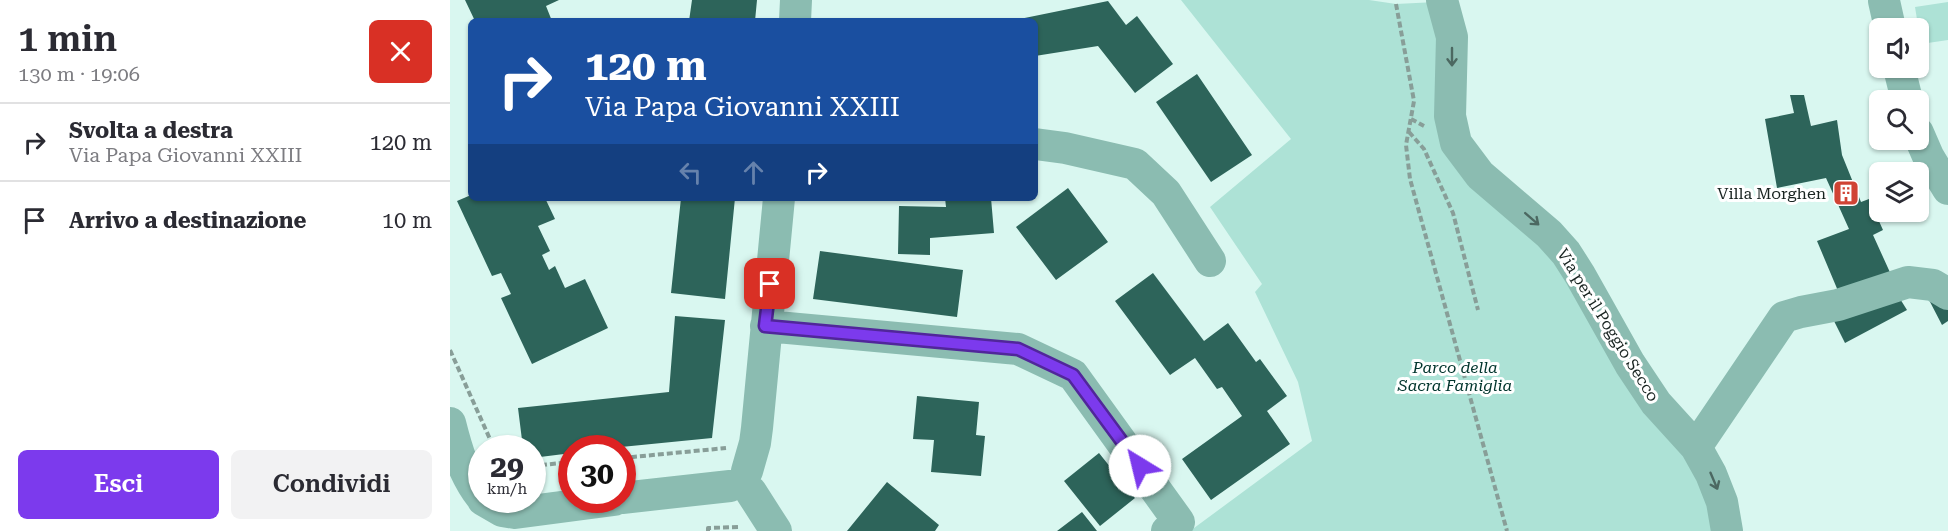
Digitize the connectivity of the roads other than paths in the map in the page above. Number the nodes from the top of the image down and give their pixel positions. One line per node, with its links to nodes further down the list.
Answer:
1 (796, 0): 3 (street)
2 (1442, 0): 12 (street, Via per il Poggio Secco, one-way to 12)
3 (795, 18)
4 (1038, 144): 8 (street)
5 (1925, 150): 6 (street)
6 (1948, 189)
7 (778, 201): 10 (street)
8 (1210, 261)
9 (1948, 294): 12 (street)
10 (765, 326): 15 (street); 18 (street)
11 (450, 423): 13 (street)
12 (1696, 447): 19 (street, Via per il Poggio Secco, one-way to 19)
13 (455, 455): 14 (street)
14 (468, 479)
15 (743, 483): 16 (street); 17 (street)
16 (636, 496)
17 (776, 531)
18 (1167, 531)
19 (1726, 531)

